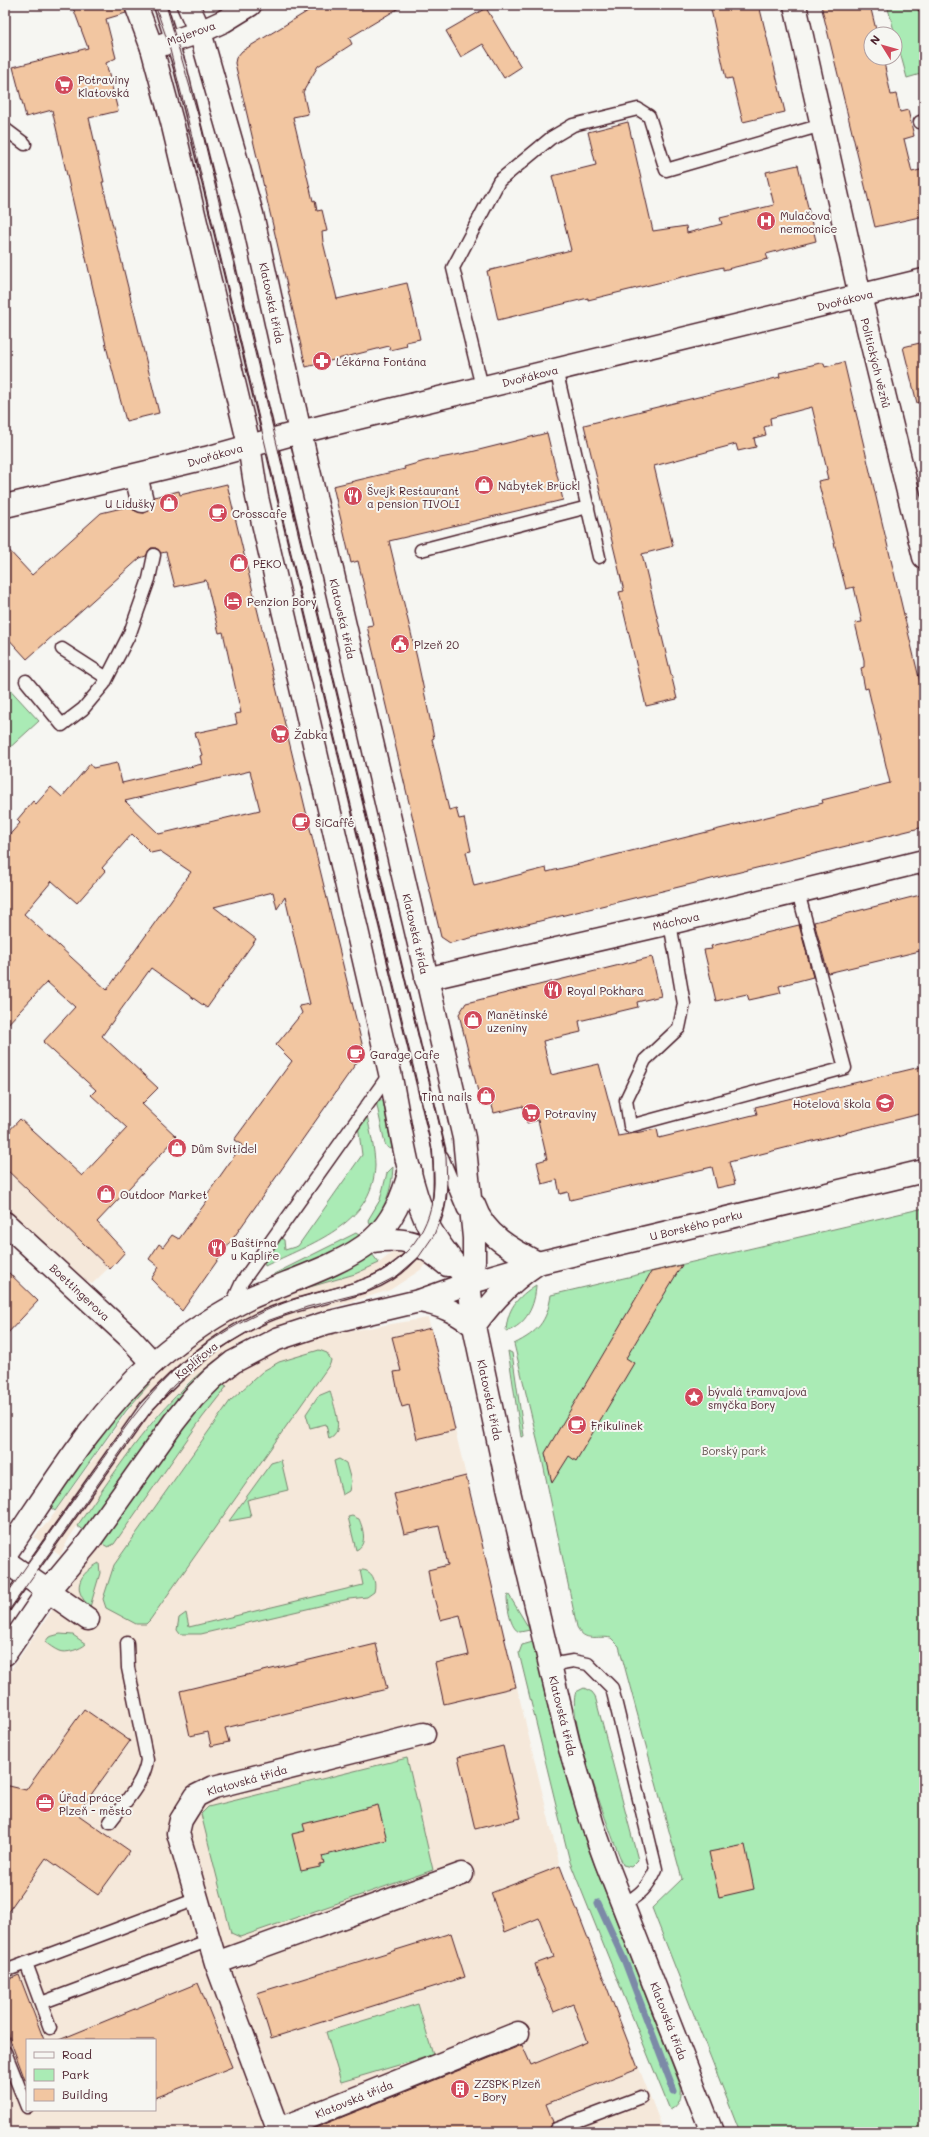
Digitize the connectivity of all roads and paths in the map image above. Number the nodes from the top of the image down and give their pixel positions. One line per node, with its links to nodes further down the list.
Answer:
1 (136, 5): 8 (street)
2 (160, 5): 7 (lane, Klatovská třída)
3 (188, 5): 6 (street, Klatovská třída)
4 (250, 5): 6 (street, Majerova)
5 (795, 5): 9 (street, Politických vězňů)
6 (200, 32): 7 (street, Majerova); 16 (street, Klatovská třída)
7 (172, 40): 8 (street, Majerova); 17 (lane, Klatovská třída)
8 (152, 48): 18 (street)
9 (822, 125): 13 (street, Politických vězňů); 15 (lane)
10 (5, 129): 11 (lane)
11 (25, 144)
12 (924, 280): 13 (street, Dvořákova)
13 (860, 296): 14 (street, Dvořákova); 26 (street, Politických vězňů)
14 (556, 369): 15 (street, Dvořákova); 22 (lane)
15 (482, 387): 16 (street, Dvořákova)
16 (300, 432): 17 (street, Dvořákova); 33 (street, Klatovská třída)
17 (270, 440): 18 (street, Dvořákova); 35 (lane, Klatovská třída)
18 (249, 445): 19 (street, Dvořákova); 34 (street)
19 (136, 475): 20 (street); 21 (street, Dvořákova)
20 (142, 500)
21 (5, 506)
22 (588, 507): 23 (lane); 25 (lane)
23 (421, 550)
24 (154, 555): 28 (lane)
25 (599, 557)
26 (924, 557)
27 (62, 649): 28 (lane)
28 (107, 678): 29 (lane)
29 (26, 681)
30 (924, 861): 31 (street, Máchova)
31 (798, 892): 32 (street, Máchova); 32 (lane)
32 (670, 923): 33 (street, Máchova)
33 (426, 979): 38 (street, Klatovská třída)
34 (390, 1073): 36 (street); 46 (lane)
35 (439, 1150): 40 (lane, Klatovská třída); 41 (lane, Klatovská třída)
36 (410, 1170): 40 (street); 42 (street)
37 (924, 1171): 43 (street, U Borského parku)
38 (469, 1193): 41 (street, Klatovská třída); 43 (street)
39 (5, 1223): 48 (street, Boettingerova)
40 (425, 1237): 42 (street); 44 (street); 51 (lane, Kaplířova)
41 (474, 1238): 44 (street, Klatovská třída)
42 (372, 1241): 46 (street)
43 (538, 1263): 44 (street, U Borského parku); 47 (street)
44 (470, 1283): 45 (street); 47 (street, Klatovská třída)
45 (419, 1301): 47 (street); 52 (street)
46 (230, 1308): 48 (street)
47 (474, 1326): 57 (street, Klatovská třída)
48 (153, 1363): 49 (street)
49 (5, 1556)
50 (5, 1560): 51 (street)
51 (26, 1576): 52 (street); 53 (lane, Kaplířova)
52 (48, 1591): 54 (street); 56 (street)
53 (5, 1606)
54 (88, 1620)
55 (127, 1643): 59 (lane)
56 (5, 1654)
57 (550, 1665): 62 (street, Klatovská třída); 62 (lane)
58 (424, 1734): 61 (street, Klatovská třída)
59 (110, 1822)
60 (462, 1874): 65 (street)
61 (197, 1899): 63 (street, Klatovská třída); 64 (lane)
62 (623, 1905): 75 (street, Klatovská třída)
63 (210, 1940): 65 (street, Klatovská třída); 67 (lane)
64 (26, 1963): 66 (lane); 67 (lane)
65 (216, 1963): 74 (street, Klatovská třída)
66 (5, 1971)
67 (41, 2003): 68 (lane)
68 (50, 2028)
69 (518, 2033): 74 (street, Klatovská třída)
70 (5, 2052): 72 (lane)
71 (641, 2097): 73 (lane)
72 (26, 2105)
73 (556, 2129)
74 (279, 2131)
75 (712, 2132)

